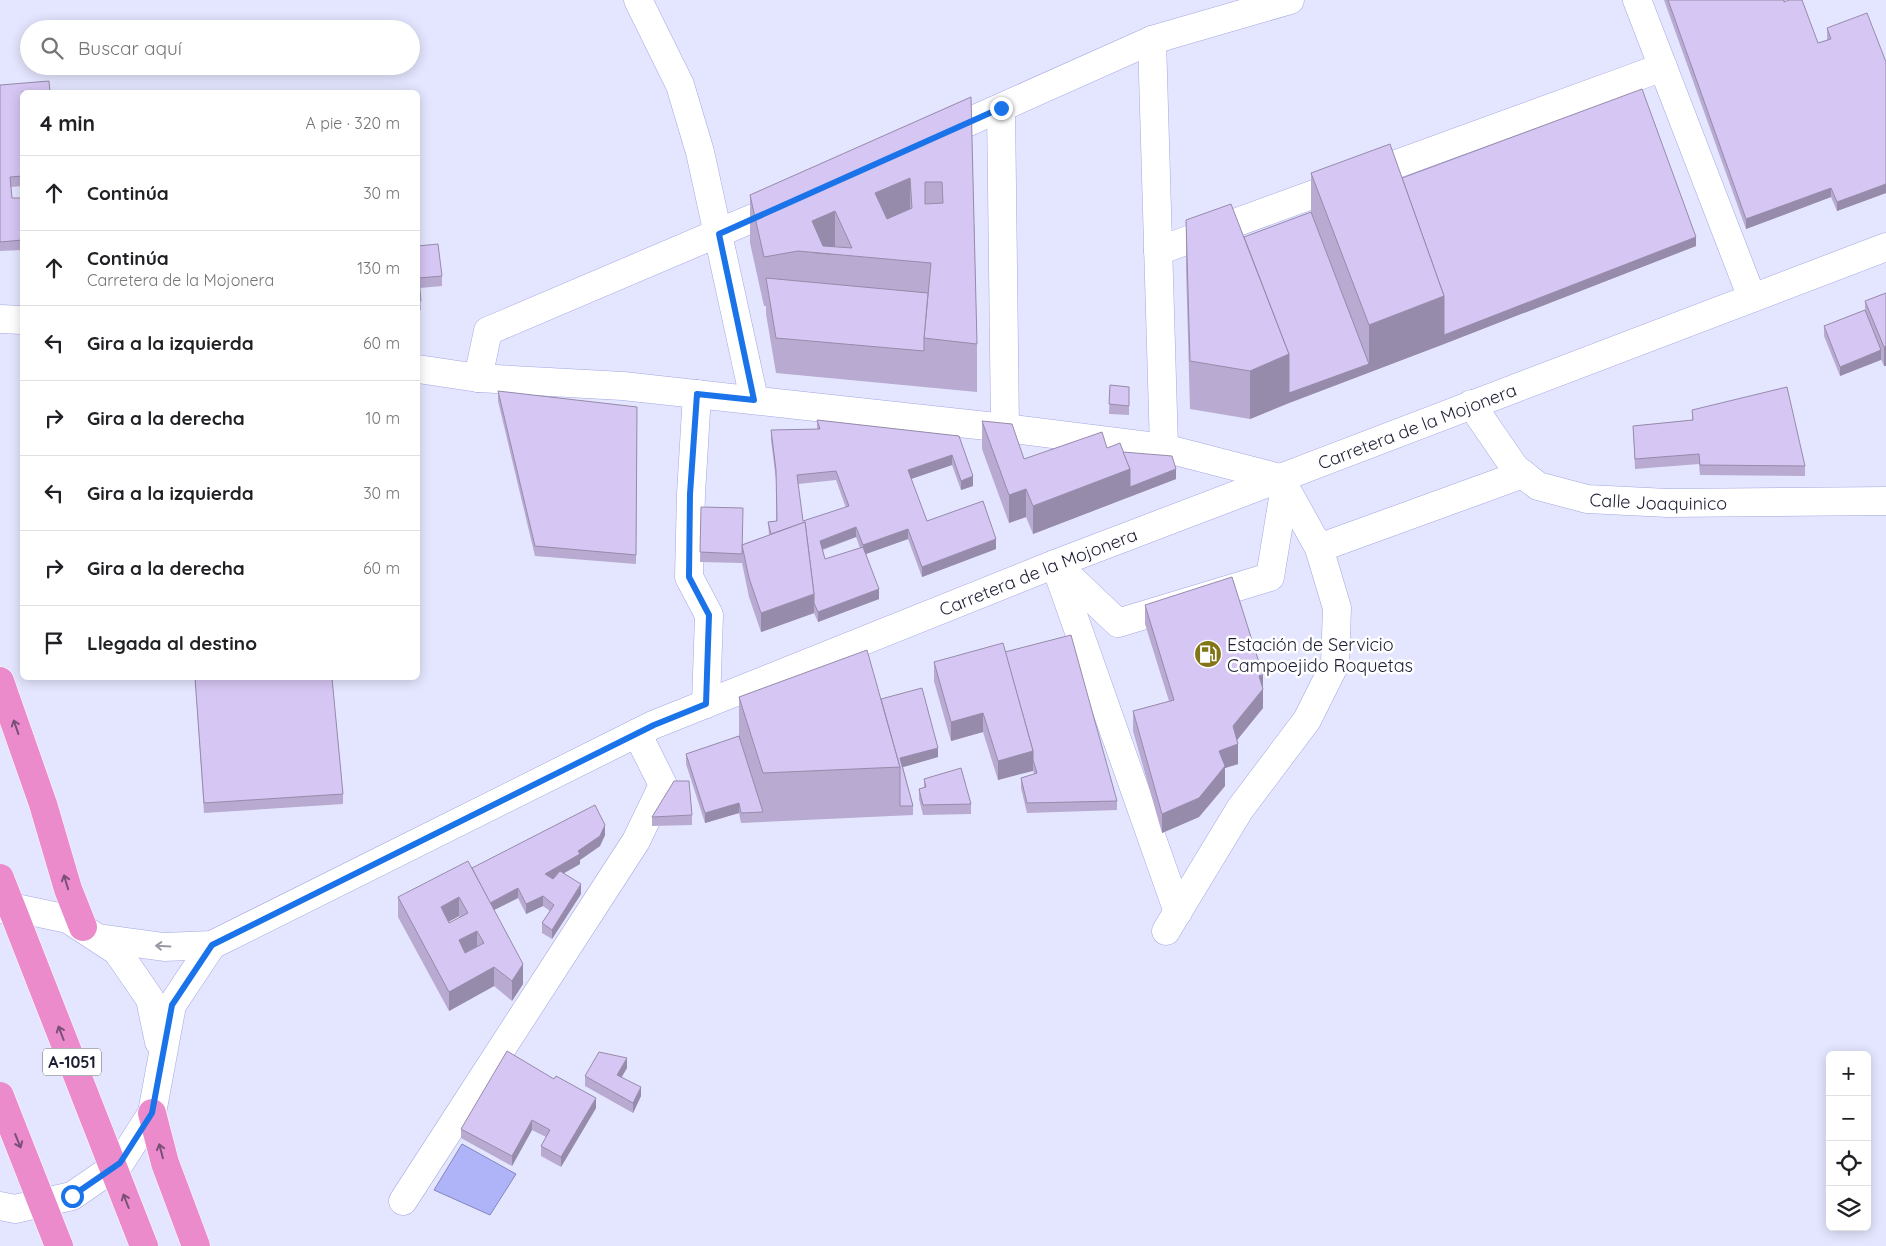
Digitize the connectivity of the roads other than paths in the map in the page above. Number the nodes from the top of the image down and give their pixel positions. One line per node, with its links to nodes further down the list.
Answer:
1 (638, 0): 9 (street)
2 (1290, 0): 4 (street)
3 (1637, 0): 5 (street)
4 (1152, 40): 6 (street); 11 (street)
5 (1663, 67): 11 (street); 12 (street)
6 (1001, 108): 7 (street); 20 (street)
7 (910, 148)
8 (810, 193): 9 (street)
9 (719, 234): 16 (street); 18 (street)
10 (1886, 247): 12 (street, Carretera de la Mojonera)
11 (1158, 251): 21 (street)
12 (1752, 298): 19 (street, Carretera de la Mojonera)
13 (0, 319): 14 (street)
14 (20, 320)
15 (420, 369): 16 (street)
16 (478, 378): 17 (street)
17 (697, 394): 18 (street); 28 (street)
18 (754, 400): 20 (street)
19 (1472, 404): 22 (street, Calle Joaquinico); 23 (street, Carretera de la Mojonera)
20 (1005, 428): 21 (street)
21 (1164, 448): 23 (street)
22 (1523, 474): 24 (street, Calle Joaquinico); 25 (street)
23 (1282, 482): 25 (street); 26 (street, Carretera de la Mojonera); 26 (street)
24 (1886, 501)
25 (1320, 548): 26 (street)
26 (1055, 564): 28 (street, Carretera de la Mojonera)
27 (0, 681): 32 (highway, one-way to 27)
28 (706, 704): 29 (street, Carretera de la Mojonera)
29 (637, 733): 33 (street, Carretera de la Mojonera); 37 (street)
30 (0, 878): 40 (highway, A-1051, one-way to 30, bridge)
31 (0, 909): 32 (street)
32 (91, 933): 33 (street, Carretera de la Mojonera, one-way to 32); 34 (street)
33 (212, 945): 34 (street, Carretera de la Mojonera)
34 (162, 1056): 36 (street, Carretera de la Mojonera)
35 (0, 1096): 39 (highway, one-way to 39, bridge)
36 (152, 1113): 38 (street); 41 (highway, one-way to 36)
37 (403, 1201)
38 (0, 1206)
39 (59, 1246)
40 (144, 1246)
41 (196, 1246)

